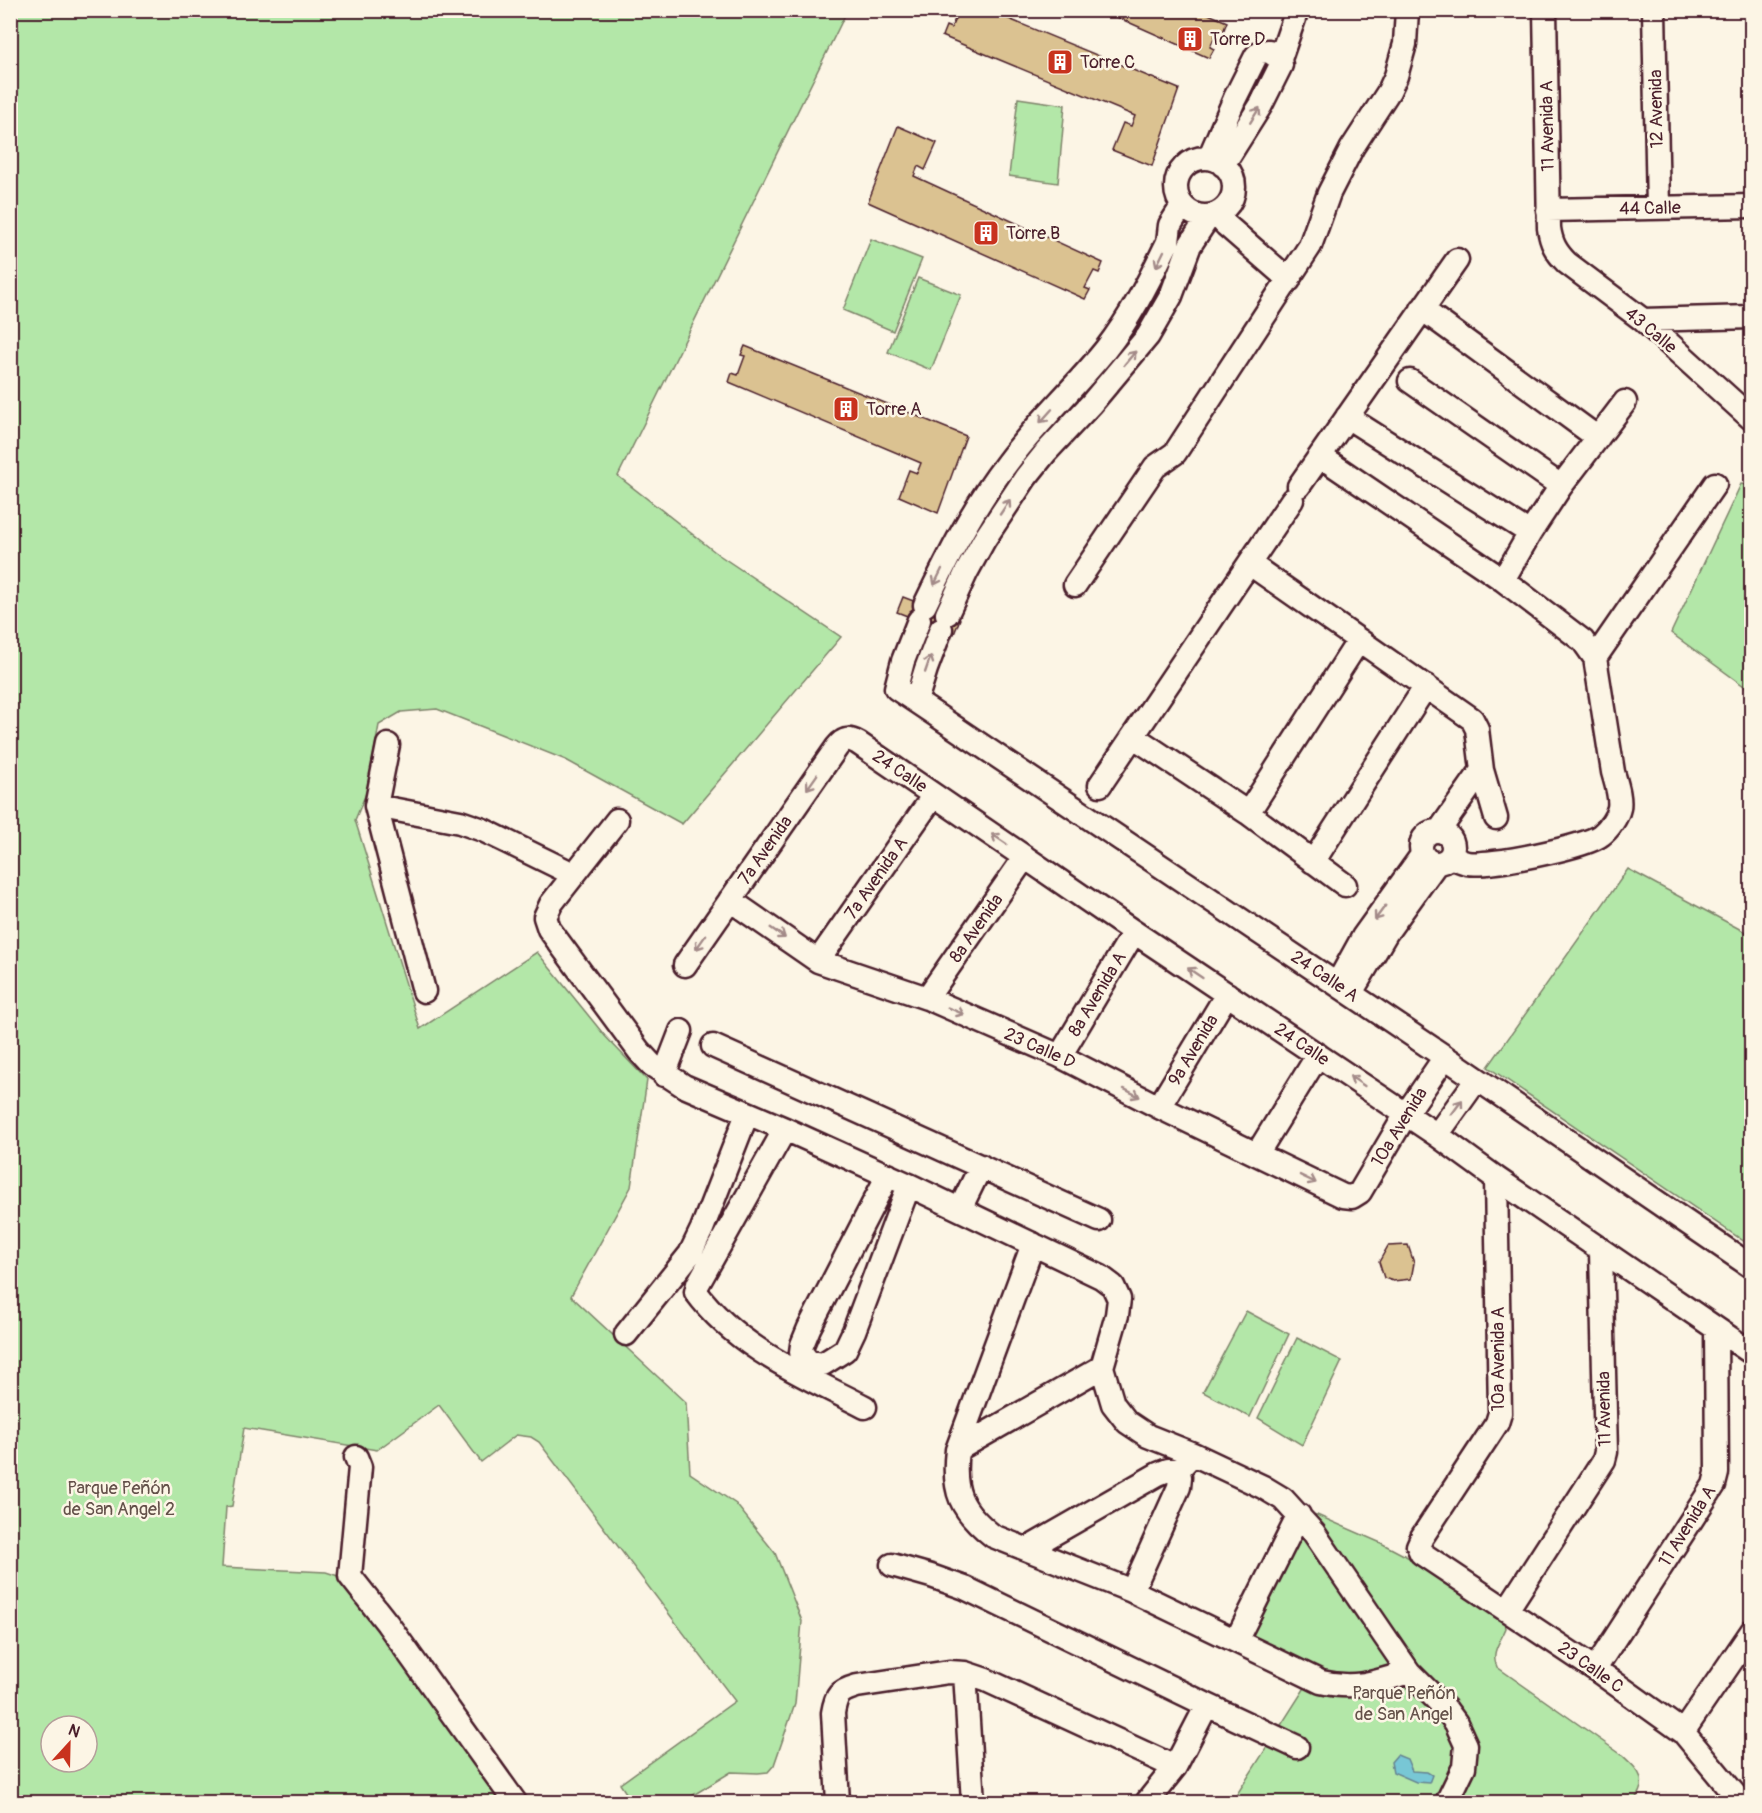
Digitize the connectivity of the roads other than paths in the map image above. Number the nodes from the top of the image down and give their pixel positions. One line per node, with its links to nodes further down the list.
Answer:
1 (1297, 10): 5 (street)
2 (1407, 10): 13 (street)
3 (1545, 10): 9 (street, 11 Avenida A)
4 (1654, 10): 8 (street, 12 Avenida)
5 (1216, 161): 6 (street); 10 (street)
6 (1182, 206): 10 (street); 25 (street, one-way to 25)
7 (1752, 206): 8 (street, 44 Calle)
8 (1658, 208): 9 (street, 44 Calle)
9 (1548, 210): 11 (street, 11 Avenida A)
10 (1218, 211): 13 (street); 27 (street, one-way to 10)
11 (1551, 242): 16 (street, 43 Calle)
12 (1457, 260): 14 (street)
13 (1292, 274): 30 (street)
14 (1422, 309): 19 (street); 21 (street)
15 (1752, 317): 16 (street)
16 (1643, 320): 20 (street, 43 Calle)
17 (1410, 381): 24 (street)
18 (1625, 402): 21 (street)
19 (1347, 417): 22 (street); 26 (street)
20 (1752, 419)
21 (1598, 438): 24 (street)
22 (1320, 456): 28 (street); 29 (street)
23 (1715, 484): 32 (street)
24 (1561, 486): 26 (street)
25 (963, 527): 27 (street); 34 (street, 24 Calle A, one-way to 34)
26 (1530, 533): 29 (street)
27 (984, 540): 34 (street, one-way to 27)
28 (1250, 564): 31 (street); 35 (street)
29 (1503, 580): 32 (street)
30 (1075, 585)
31 (1359, 640): 33 (street); 42 (street)
32 (1595, 658): 46 (street)
33 (1426, 686): 38 (street); 47 (street)
34 (916, 701): 54 (street, 24 Calle A)
35 (1134, 737): 39 (street); 42 (street)
36 (850, 739): 40 (street, 24 Calle); 50 (street, 7a Avenida, one-way to 50)
37 (388, 745): 41 (street)
38 (1482, 770): 43 (street); 46 (street)
39 (1100, 785)
40 (934, 795): 45 (street, 24 Calle, one-way to 40); 52 (street, 7a Avenida A)
41 (376, 807): 48 (street); 55 (street)
42 (1248, 813): 47 (street)
43 (1496, 818)
44 (618, 820): 48 (street)
45 (1026, 857): 51 (street, 24 Calle); 57 (street, 8a Avenida)
46 (1436, 859): 54 (street)
47 (1313, 862): 49 (street)
48 (573, 874): 63 (street)
49 (1345, 885)
50 (730, 900): 52 (street, 23 Calle D, one-way to 52); 53 (street, 7a Avenida, one-way to 53)
51 (1134, 932): 56 (street, 24 Calle, one-way to 51); 61 (street, 8a Avenida A)
52 (818, 961): 57 (street, 23 Calle D)
53 (684, 965)
54 (1344, 989): 62 (street, 24 Calle A)
55 (424, 991)
56 (1227, 994): 60 (street, 24 Calle); 65 (street, 9a Avenida)
57 (927, 998): 61 (street, 23 Calle D, one-way to 61)
58 (681, 1030): 63 (street)
59 (713, 1046): 71 (street)
60 (1318, 1055): 67 (street, 24 Calle, one-way to 60); 70 (street)
61 (1060, 1056): 65 (street, 23 Calle D, one-way to 65)
62 (1445, 1057): 64 (street, 24 Calle A); 67 (street, 10a Avenida)
63 (664, 1075): 66 (street)
64 (1477, 1079): 69 (street, 10a Avenida, one-way to 64); 80 (street, 24 Calle A)
65 (1159, 1107): 70 (street, 23 Calle D)
66 (747, 1114): 68 (street); 82 (street)
67 (1406, 1114): 69 (street, 24 Calle); 75 (street, 10a Avenida)
68 (785, 1129): 72 (street); 85 (street)
69 (1437, 1135): 73 (street, 24 Calle)
70 (1257, 1155): 75 (street, 23 Calle D, one-way to 75)
71 (981, 1166): 76 (street); 77 (street)
72 (888, 1175): 74 (street); 74 (street)
73 (1496, 1178): 79 (street, 24 Calle); 91 (street, 10a Avenida A)
74 (909, 1185): 76 (street)
75 (1352, 1197)
76 (960, 1209): 78 (street)
77 (1099, 1220)
78 (1033, 1244): 84 (street); 86 (street)
79 (1601, 1251): 81 (street, 24 Calle); 94 (street, 11 Avenida)
80 (1752, 1267)
81 (1716, 1329): 83 (street, 24 Calle); 97 (street, 11 Avenida A)
82 (626, 1334)
83 (1752, 1353)
84 (1102, 1367): 86 (street); 88 (street)
85 (865, 1407)
86 (957, 1450): 90 (street)
87 (356, 1457): 104 (street)
88 (1185, 1462): 89 (street); 90 (street); 93 (street)
89 (1299, 1515): 96 (street); 98 (street)
90 (1028, 1549): 93 (street)
91 (1421, 1553): 94 (street, 23 Calle C)
92 (892, 1566): 100 (street)
93 (1132, 1591): 96 (street)
94 (1507, 1610): 97 (street, 23 Calle C)
95 (1752, 1631): 101 (street)
96 (1236, 1641): 98 (street)
97 (1595, 1669): 101 (street, 23 Calle C)
98 (1409, 1672): 108 (street)
99 (965, 1673): 103 (street); 105 (street); 106 (street)
100 (1207, 1705): 102 (street); 103 (street)
101 (1683, 1732): 109 (street, 23 Calle C)
102 (1297, 1747)
103 (1175, 1767): 107 (street)
104 (515, 1803)
105 (838, 1803)
106 (973, 1803)
107 (1148, 1803)
108 (1447, 1803)
109 (1741, 1803)

